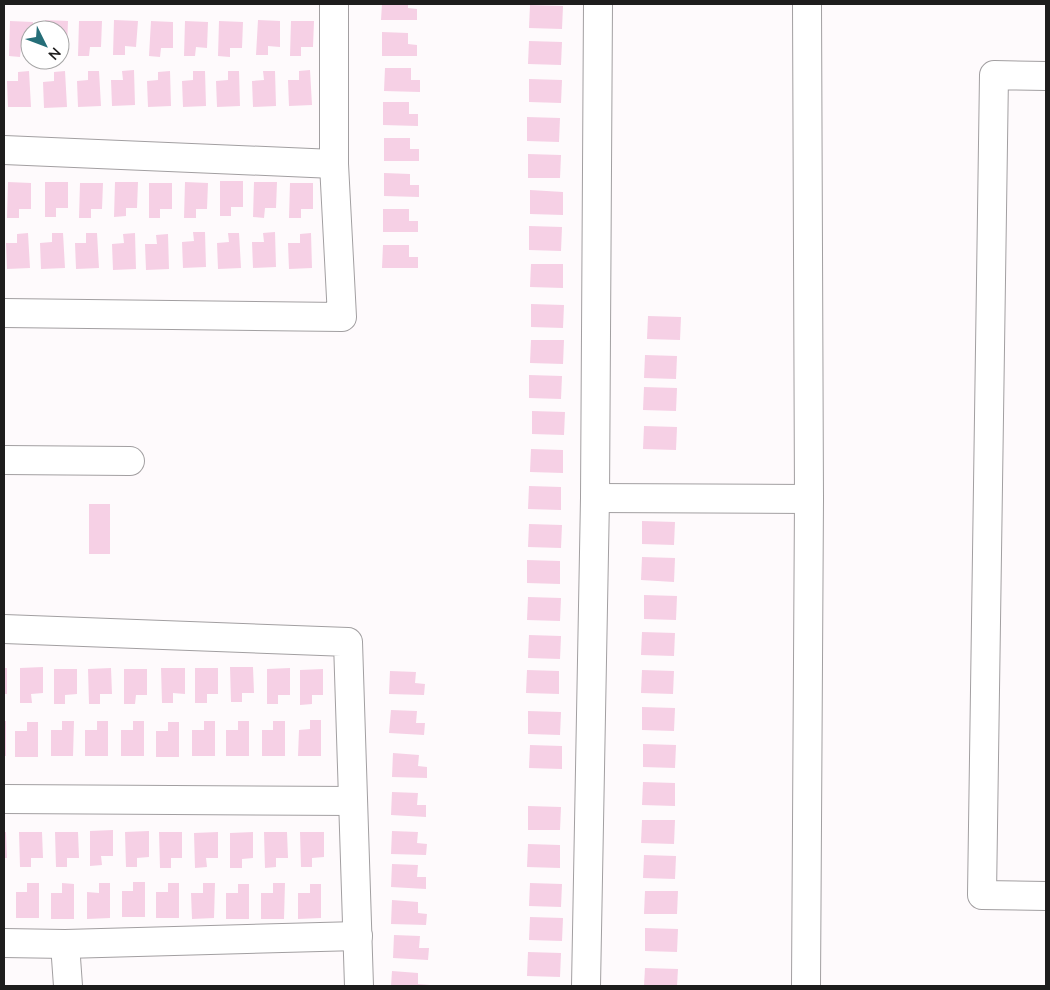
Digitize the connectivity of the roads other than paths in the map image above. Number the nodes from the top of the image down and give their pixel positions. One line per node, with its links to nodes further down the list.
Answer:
1 (334, 4): 6 (street)
2 (598, 4): 10 (street)
3 (808, 4): 11 (street)
4 (1046, 76): 15 (street)
5 (4, 150): 6 (street)
6 (334, 164): 7 (street)
7 (4, 312)
8 (4, 460): 9 (street)
9 (130, 461)
10 (596, 498): 11 (street); 21 (street)
11 (809, 499): 22 (street)
12 (4, 629): 14 (street)
13 (4, 799): 14 (street)
14 (353, 800): 16 (street)
15 (1046, 896)
16 (358, 936): 18 (street); 20 (street)
17 (4, 943): 18 (street)
18 (65, 944): 19 (street)
19 (68, 986)
20 (359, 986)
21 (586, 986)
22 (806, 986)

